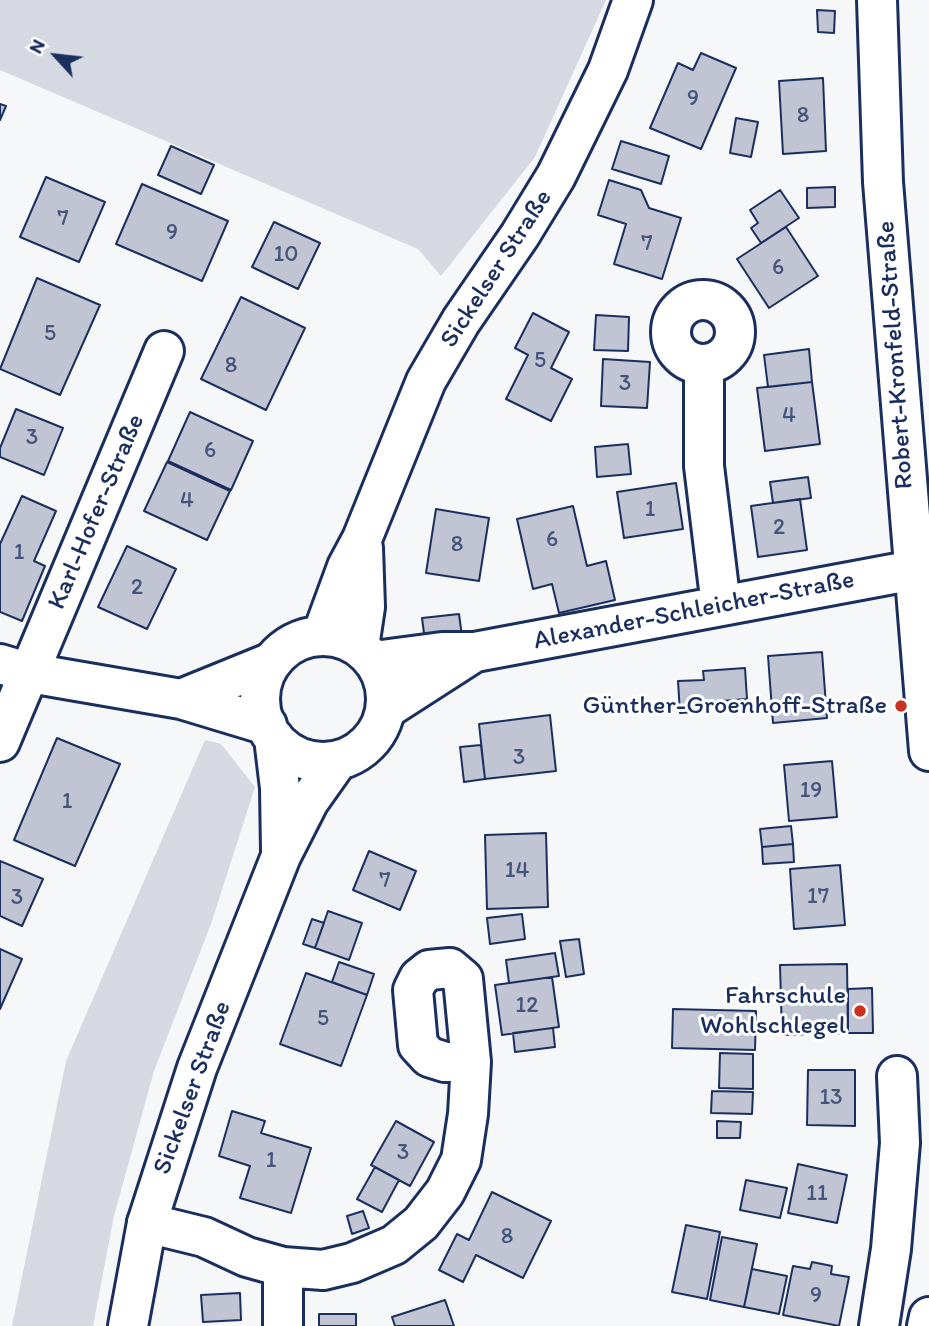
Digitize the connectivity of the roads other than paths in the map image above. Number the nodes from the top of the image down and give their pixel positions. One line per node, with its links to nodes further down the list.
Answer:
1 (634, 0): 5 (street, Sickelser Straße)
2 (877, 0): 6 (street, Robert-Kronfeld-Straße)
3 (164, 351): 12 (street, Karl-Hofer-Straße)
4 (704, 364): 7 (street)
5 (362, 539): 8 (street, Sickelser Straße); 10 (street, Sickelser Straße)
6 (914, 570): 7 (street, Alexander-Schleicher-Straße); 17 (street, Robert-Kronfeld-Straße)
7 (721, 606): 9 (street, Alexander-Schleicher-Straße)
8 (322, 635): 10 (street); 11 (street)
9 (475, 652): 10 (street, Alexander-Schleicher-Straße); 14 (street, Alexander-Schleicher-Straße)
10 (367, 654): 14 (street)
11 (272, 662): 13 (street); 15 (street)
12 (15, 668): 13 (street); 16 (street, Karl-Hofer-Straße)
13 (181, 699): 15 (street)
14 (386, 709): 18 (street)
15 (270, 731): 18 (street); 19 (street, Sickelser Straße)
16 (0, 742)
17 (929, 751)
18 (338, 760): 19 (street, Sickelser Straße)
19 (281, 856): 22 (street, Sickelser Straße)
20 (471, 1062): 23 (street)
21 (897, 1076): 27 (street)
22 (147, 1223): 23 (street); 25 (street, Sickelser Straße)
23 (283, 1267): 26 (street)
24 (929, 1317): 28 (street)
25 (128, 1326)
26 (283, 1326)
27 (879, 1326)
28 (928, 1326)

